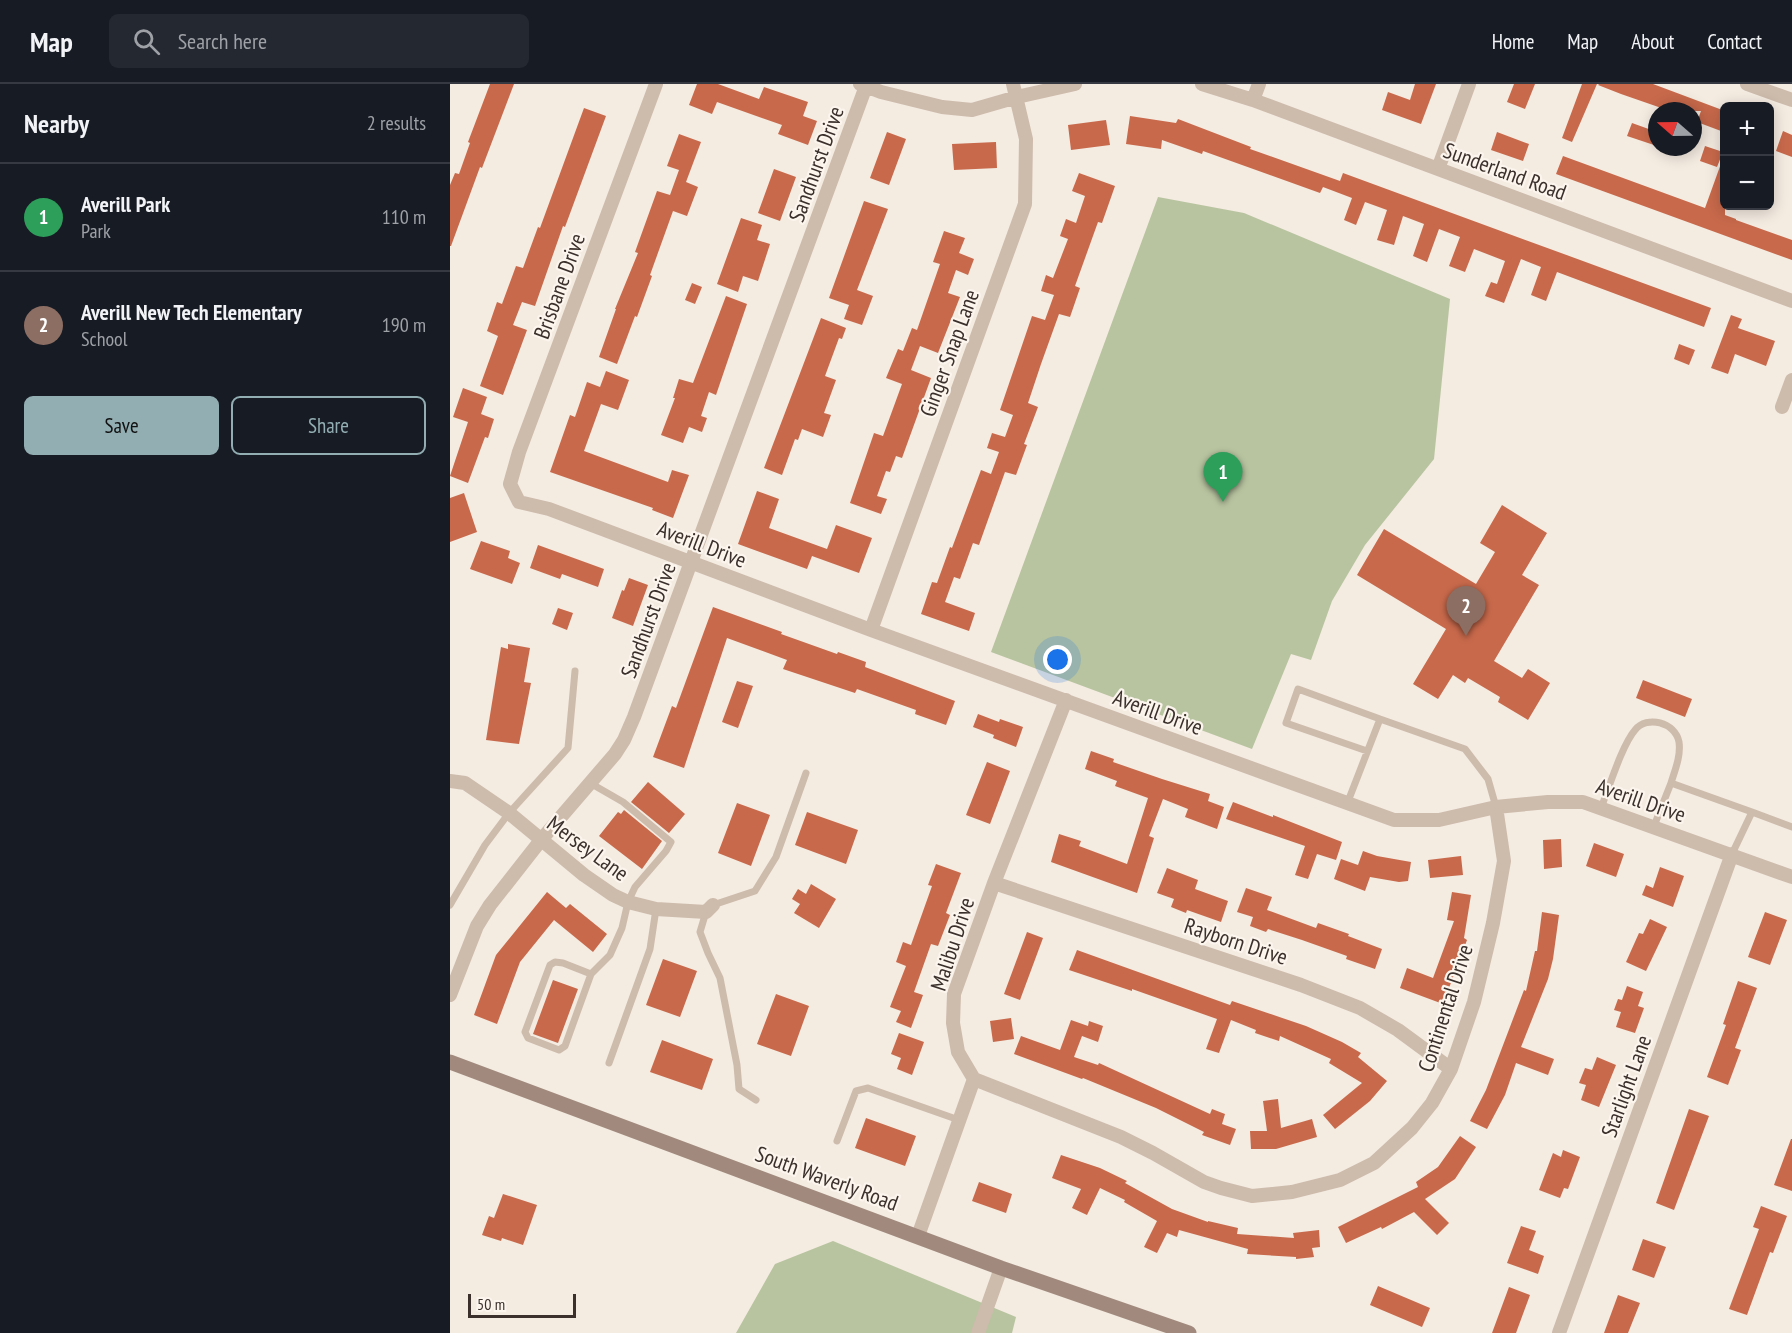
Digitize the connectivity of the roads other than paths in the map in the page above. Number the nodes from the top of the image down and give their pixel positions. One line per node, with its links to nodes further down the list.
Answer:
1 (656, 84): 15 (street, Brisbane Drive)
2 (1075, 84): 8 (street)
3 (1202, 84): 9 (street, Sunderland Road)
4 (1259, 84): 9 (street)
5 (1469, 84): 11 (street)
6 (1747, 84): 10 (street)
7 (863, 85): 8 (street); 16 (street, Sandhurst Drive)
8 (1015, 91): 17 (street, Ginger Snap Lane)
9 (1253, 100): 11 (street, Sunderland Road)
10 (1792, 100)
11 (1438, 169): 12 (street, Sunderland Road)
12 (1792, 301)
13 (1792, 380): 14 (street)
14 (1782, 407)
15 (519, 502): 16 (street, Averill Drive)
16 (692, 562): 17 (street, Averill Drive); 24 (street, Sandhurst Drive)
17 (871, 630): 19 (street, Averill Drive)
18 (575, 671): 30 (lane)
19 (1066, 700): 26 (street, Averill Drive); 36 (street, Malibu Drive)
20 (1380, 719): 21 (lane); 21 (lane); 27 (lane)
21 (1367, 751): 26 (lane)
22 (806, 773): 40 (lane)
23 (450, 781): 30 (street, Mersey Lane)
24 (590, 783): 33 (street, Sandhurst Drive); 37 (lane)
25 (1671, 783): 28 (lane); 29 (lane); 31 (lane)
26 (1347, 804): 27 (street, Averill Drive)
27 (1496, 807): 28 (street, Averill Drive); 45 (street, Continental Drive)
28 (1601, 808): 31 (street, Averill Drive)
29 (1752, 812): 32 (lane); 34 (lane)
30 (509, 813): 33 (street, Mersey Lane); 38 (lane)
31 (1654, 826): 34 (street, Averill Drive)
32 (1792, 827)
33 (541, 840): 37 (street, Mersey Lane); 42 (street, Sandhurst Drive)
34 (1732, 854): 35 (street, Averill Drive); 55 (street, Starlight Lane)
35 (1792, 877)
36 (994, 883): 45 (street, Rayborn Drive); 46 (street, Malibu Drive)
37 (628, 902): 39 (street, Mersey Lane); 41 (lane)
38 (450, 905)
39 (656, 909): 40 (street, Mersey Lane); 44 (lane)
40 (709, 909): 47 (lane)
41 (591, 974): 41 (lane)
42 (450, 995)
43 (450, 1062): 50 (main road, South Waverly Road)
44 (609, 1063)
45 (1451, 1069): 46 (street, Continental Drive)
46 (974, 1079): 48 (street)
47 (756, 1100)
48 (959, 1120): 49 (lane); 50 (street)
49 (837, 1141)
50 (918, 1236): 51 (main road, South Waverly Road)
51 (1001, 1268): 52 (main road, South Waverly Road); 53 (street)
52 (1169, 1329): 54 (main road, South Waverly Road)
53 (978, 1333)
54 (1188, 1333)
55 (1559, 1333)

